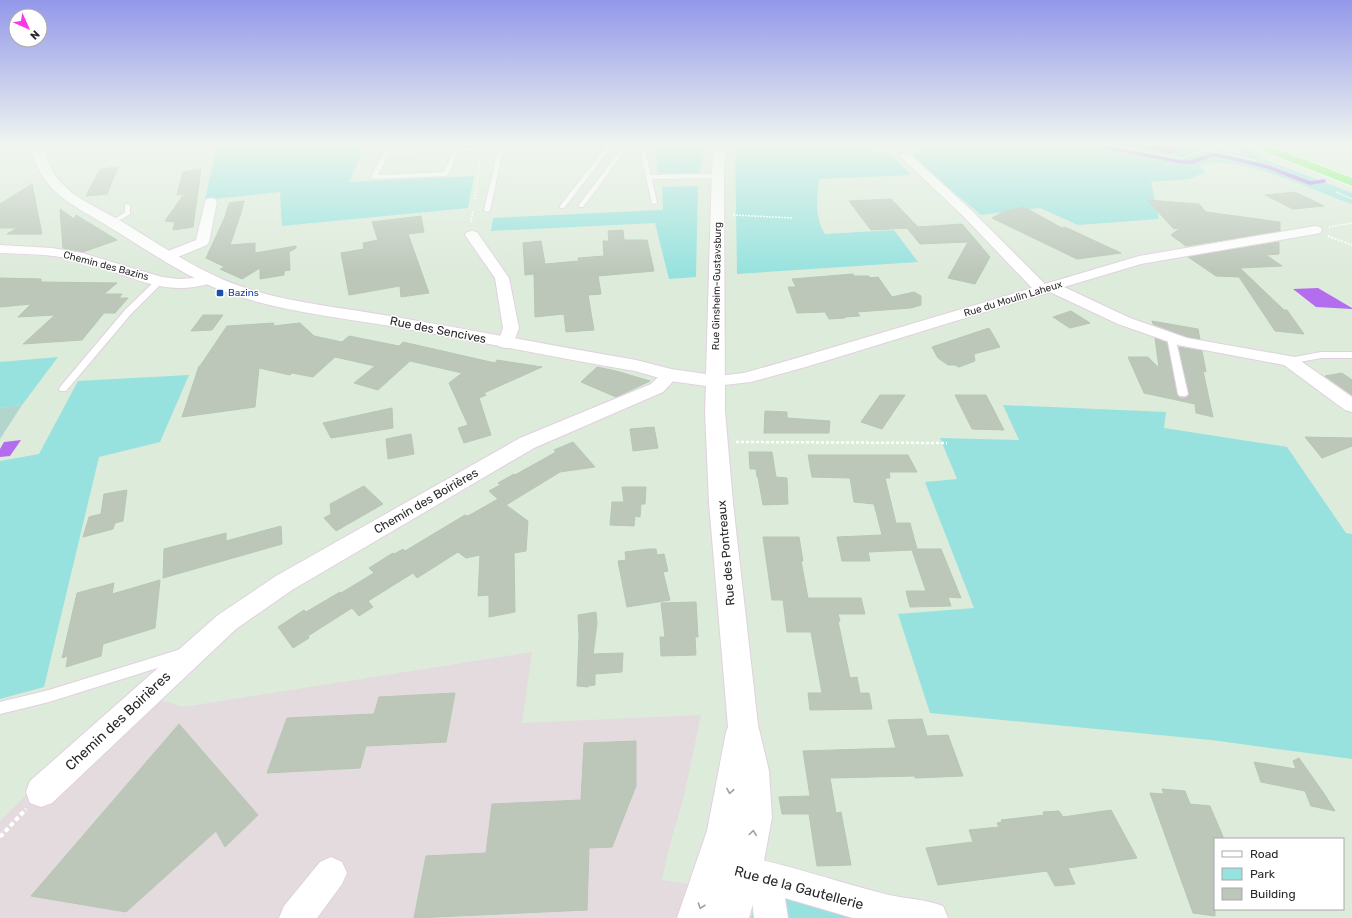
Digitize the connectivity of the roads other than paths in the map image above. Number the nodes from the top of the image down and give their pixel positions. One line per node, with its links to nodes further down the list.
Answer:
1 (59, 187): 14 (street, Rue des Sencives)
2 (492, 187): 13 (lane)
3 (578, 187): 12 (lane)
4 (595, 187): 11 (lane)
5 (651, 187): 9 (lane)
6 (718, 187): 27 (street, Rue Ginsheim-Gustavsburg)
7 (939, 187): 21 (street)
8 (211, 202): 18 (street)
9 (654, 202)
10 (127, 205): 14 (lane)
11 (581, 206)
12 (562, 207)
13 (487, 210)
14 (110, 221): 18 (street, Rue des Sencives)
15 (1315, 230): 21 (street, Rue du Moulin Laheux)
16 (472, 235): 23 (street)
17 (0, 249): 20 (street, Chemin des Bazins)
18 (168, 256): 19 (street, Rue des Sencives)
19 (210, 279): 20 (street, Chemin des Bazins); 23 (street, Rue des Sencives)
20 (161, 280): 28 (lane)
21 (1047, 289): 22 (street); 27 (street, Rue du Moulin Laheux)
22 (1171, 337): 25 (street); 29 (lane)
23 (506, 343): 26 (street, Rue des Sencives)
24 (1352, 355): 25 (lane)
25 (1289, 361): 30 (street)
26 (670, 375): 27 (street, Rue des Sencives); 31 (street, Chemin des Boirières)
27 (715, 381): 34 (street, Rue des Pontreaux)
28 (63, 389)
29 (1183, 394)
30 (1352, 406)
31 (195, 651): 32 (lane, Chemin des Boirières); 33 (street, Chemin des Boirières)
32 (0, 708)
33 (41, 792)
34 (742, 871): 37 (street, Rue des Pontreaux, one-way to 37); 38 (street, Rue des Pontreaux); 39 (street); 40 (street, Rue de la Gautellerie)
35 (331, 873): 36 (street)
36 (296, 918)
37 (696, 918)
38 (730, 918)
39 (771, 918)
40 (931, 918)

